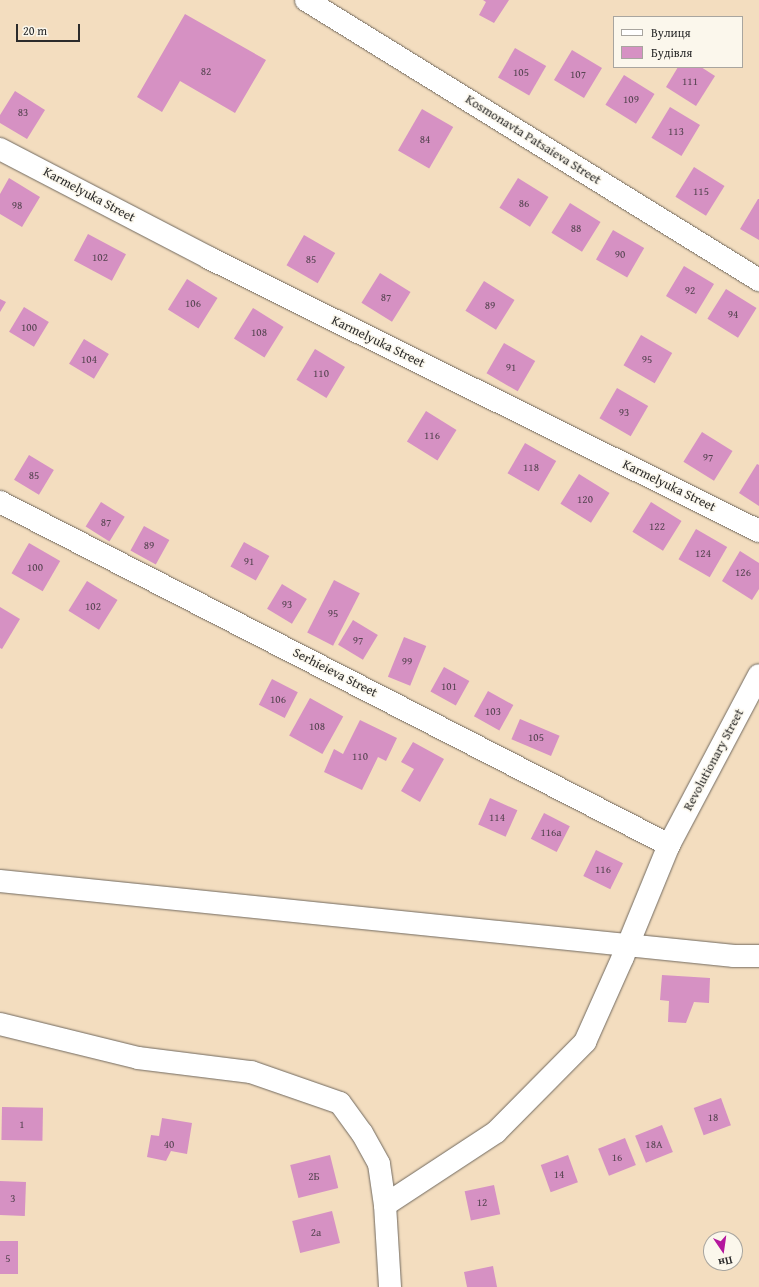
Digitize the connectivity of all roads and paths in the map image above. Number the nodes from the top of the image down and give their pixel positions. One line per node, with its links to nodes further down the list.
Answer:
1 (306, 0): 3 (street, Kosmonavta Patsaieva Street)
2 (0, 148): 5 (street, Karmelyuka Street)
3 (759, 280)
4 (0, 502): 7 (street, Serhieieva Street)
5 (759, 531)
6 (759, 675): 7 (street, Revolutionary Street)
7 (669, 845): 9 (street, Revolutionary Street)
8 (0, 881): 9 (street)
9 (628, 945): 10 (street); 12 (street, Revolutionary Street)
10 (759, 956)
11 (0, 1024): 12 (street)
12 (385, 1205): 13 (street)
13 (390, 1287)

